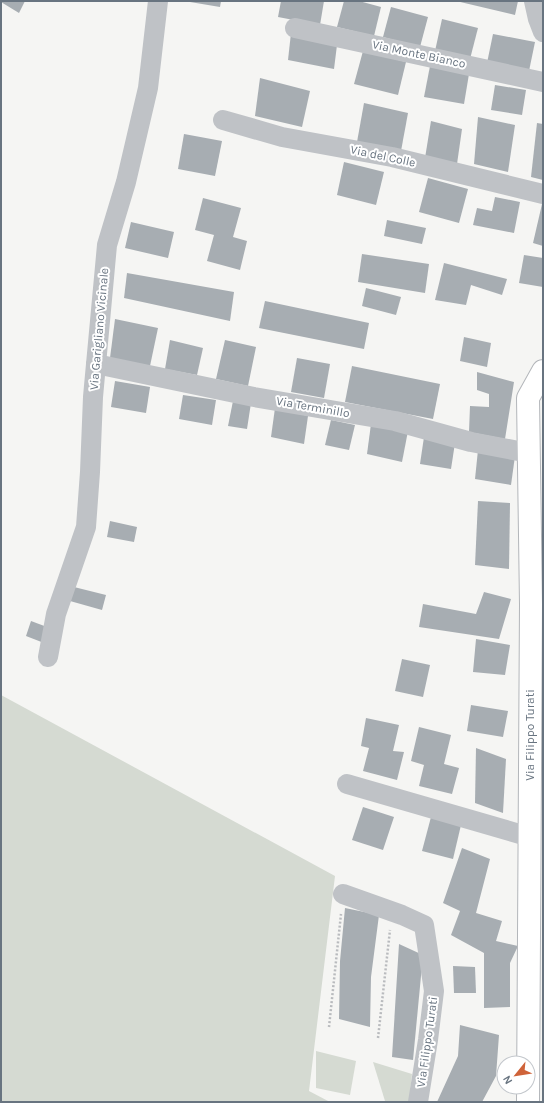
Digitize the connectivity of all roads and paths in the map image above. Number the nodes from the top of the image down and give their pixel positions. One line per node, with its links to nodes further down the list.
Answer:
1 (158, 1): 8 (street, Via Garigliano Vicinale)
2 (534, 1): 4 (street)
3 (295, 28): 5 (street, Via Monte Bianco)
4 (543, 32)
5 (543, 82)
6 (223, 120): 7 (street, Via del Colle)
7 (543, 194)
8 (96, 364): 10 (street, Via Terminillo); 12 (street, Via Garigliano Vicinale)
9 (543, 371): 10 (main road, Via Filippo Turati)
10 (529, 452): 11 (main road, Via Filippo Turati)
11 (537, 538): 14 (main road, Via Filippo Turati)
12 (48, 658)
13 (347, 784): 15 (street)
14 (537, 796): 15 (main road, Via Filippo Turati)
15 (530, 837): 17 (main road, Via Filippo Turati)
16 (344, 894): 18 (street, Via Filippo Turati); 19 (path)
17 (536, 903): 22 (main road, Via Filippo Turati)
18 (392, 912): 20 (path); 21 (street, Via Filippo Turati)
19 (329, 1027)
20 (378, 1038)
21 (418, 1102)
22 (528, 1102)

